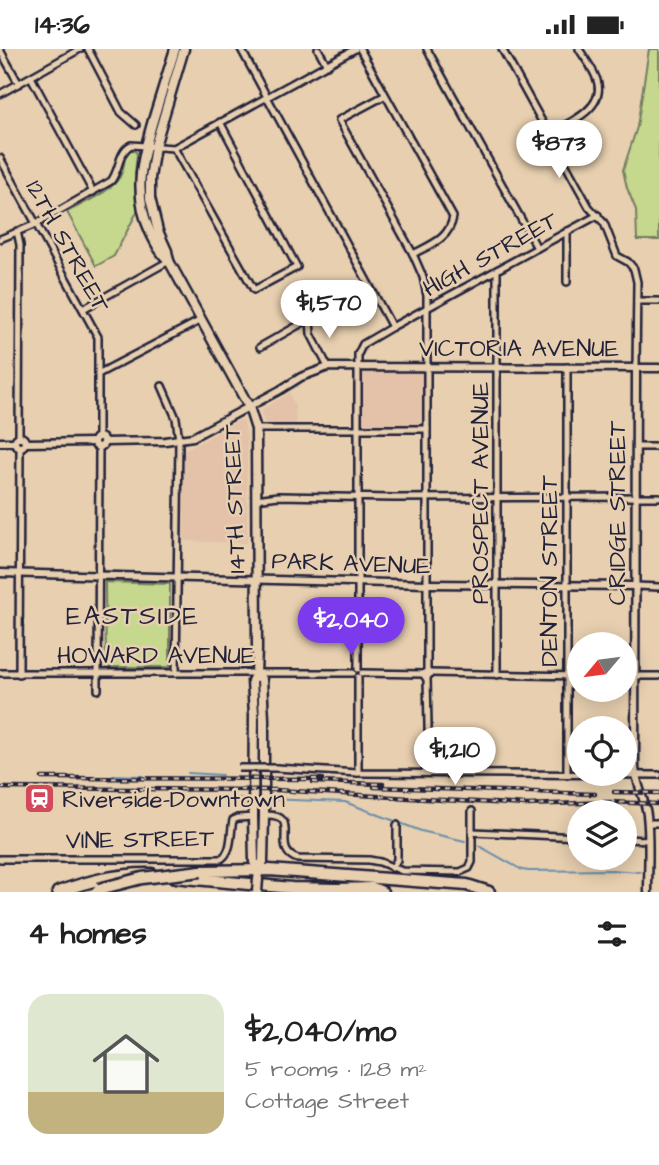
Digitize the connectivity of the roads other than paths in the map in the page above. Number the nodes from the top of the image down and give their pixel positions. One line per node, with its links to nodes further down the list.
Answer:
1 (80, 49): 13 (street)
2 (88, 49): 19 (street)
3 (175, 49): 21 (main road, 14TH STREET)
4 (184, 49): 22 (main road, 14TH STREET)
5 (241, 49): 16 (street)
6 (318, 49): 12 (street)
7 (357, 49): 12 (street); 17 (street)
8 (427, 49): 31 (street)
9 (502, 49): 20 (street, CRIDGE STREET)
10 (579, 49): 20 (street)
11 (0, 50): 14 (street)
12 (327, 65): 16 (street)
13 (31, 77): 14 (street); 25 (street)
14 (19, 84): 15 (street)
15 (0, 94)
16 (267, 96): 18 (street); 43 (street)
17 (384, 96): 32 (street); 32 (street)
18 (220, 122): 23 (street); 23 (street)
19 (136, 125)
20 (549, 134): 26 (street, CRIDGE STREET)
21 (146, 146): 22 (street); 25 (street); 33 (main road, 14TH STREET)
22 (155, 146): 23 (street); 33 (main road, 14TH STREET)
23 (174, 148)
24 (0, 158): 27 (street, 12TH STREET)
25 (93, 192): 27 (street)
26 (598, 215): 29 (street, HIGH STREET); 37 (street, CRIDGE STREET)
27 (36, 224): 28 (street); 40 (street, 12TH STREET)
28 (17, 231): 30 (street); 60 (street)
29 (567, 231): 31 (street, HIGH STREET); 35 (street)
30 (0, 239)
31 (537, 248): 34 (street, HIGH STREET)
32 (413, 254): 39 (street)
33 (169, 261): 40 (street); 42 (main road, 14TH STREET)
34 (497, 270): 39 (street, HIGH STREET); 48 (street, PROSPECT AVENUE)
35 (567, 282)
36 (341, 301): 41 (street)
37 (637, 301): 38 (street); 50 (street, CRIDGE STREET)
38 (659, 301)
39 (428, 308): 43 (street, HIGH STREET); 47 (street)
40 (83, 309): 52 (street, 12TH STREET)
41 (310, 319): 44 (street); 45 (street)
42 (201, 320): 52 (street); 54 (main road, 14TH STREET)
43 (392, 327): 46 (street, HIGH STREET)
44 (260, 347)
45 (328, 367): 46 (street, VICTORIA AVENUE); 54 (street, VICTORIA AVENUE)
46 (358, 367): 47 (street, VICTORIA AVENUE); 56 (street)
47 (427, 367): 48 (street, VICTORIA AVENUE); 57 (street)
48 (498, 367): 49 (street, VICTORIA AVENUE); 69 (street, PROSPECT AVENUE)
49 (566, 367): 50 (street, VICTORIA AVENUE); 64 (street, DENTON STREET)
50 (636, 368): 51 (street, VICTORIA AVENUE); 62 (street, CRIDGE STREET)
51 (659, 368)
52 (98, 374): 61 (street, 12TH STREET)
53 (162, 386): 58 (street)
54 (249, 407): 55 (main road, 14TH STREET); 58 (street, VICTORIA AVENUE)
55 (256, 429): 56 (street); 70 (main road, 14TH STREET)
56 (358, 429): 57 (street); 68 (street)
57 (427, 429): 66 (street)
58 (179, 440): 61 (street, VICTORIA AVENUE); 74 (street)
59 (0, 442): 60 (street, VICTORIA AVENUE)
60 (20, 442): 61 (street, VICTORIA AVENUE); 72 (street)
61 (99, 442): 73 (street, 12TH STREET)
62 (637, 447): 63 (street); 65 (street, CRIDGE STREET)
63 (659, 447)
64 (566, 496): 65 (street); 69 (street); 79 (street, DENTON STREET)
65 (637, 496): 67 (street); 80 (street, CRIDGE STREET)
66 (427, 497): 68 (street); 69 (street); 77 (street)
67 (659, 497)
68 (358, 498): 70 (street); 76 (street)
69 (497, 498): 78 (street, PROSPECT AVENUE)
70 (256, 499): 75 (main road, 14TH STREET)
71 (0, 573): 72 (street, PARK AVENUE)
72 (20, 574): 73 (street, PARK AVENUE); 88 (street)
73 (99, 576): 74 (street, PARK AVENUE); 84 (street, 12TH STREET)
74 (177, 578): 75 (street, PARK AVENUE); 85 (street)
75 (256, 579): 76 (street, PARK AVENUE); 86 (main road, 14TH STREET)
76 (357, 582): 77 (street, PARK AVENUE); 87 (street)
77 (427, 584): 78 (street, PARK AVENUE); 89 (street)
78 (497, 585): 79 (street, PARK AVENUE); 90 (street, PROSPECT AVENUE)
79 (566, 586): 80 (street, PARK AVENUE); 91 (street, DENTON STREET)
80 (636, 586): 81 (street, PARK AVENUE); 82 (street, CRIDGE STREET)
81 (659, 587)
82 (635, 632)
83 (0, 673): 88 (street, HOWARD AVENUE)
84 (98, 673): 85 (street, HOWARD AVENUE); 88 (street, HOWARD AVENUE); 94 (street, 12TH STREET)
85 (176, 673): 86 (street, HOWARD AVENUE)
86 (256, 673): 87 (street, HOWARD AVENUE); 103 (main road, 14TH STREET); 104 (main road, 14TH STREET)
87 (358, 673): 89 (street, HOWARD AVENUE); 96 (street)
88 (19, 674)
89 (427, 674): 90 (street, HOWARD AVENUE); 97 (street)
90 (497, 675): 91 (street, HOWARD AVENUE)
91 (566, 676): 98 (street, DENTON STREET)
92 (637, 676): 93 (street)
93 (659, 676)
94 (98, 690)
95 (238, 768): 96 (street, bridge)
96 (358, 773): 97 (street)
97 (429, 773): 98 (street)
98 (567, 775)
99 (637, 775): 100 (street)
100 (659, 775)
101 (637, 781): 105 (street, CRIDGE STREET)
102 (472, 811): 108 (street)
103 (264, 815): 113 (street); 114 (main road, 14TH STREET)
104 (253, 817): 112 (street, VINE STREET); 114 (main road, 14TH STREET)
105 (648, 823): 106 (street); 111 (street, CRIDGE STREET)
106 (659, 823)
107 (397, 825): 113 (street)
108 (473, 832): 109 (street); 113 (street)
109 (567, 836)
110 (637, 840): 111 (street)
111 (648, 840): 120 (street, CRIDGE STREET)
112 (0, 859)
113 (392, 868)
114 (258, 872): 115 (highway, bridge); 117 (main road, 14TH STREET, bridge); 119 (highway)
115 (94, 890)
116 (58, 892): 118 (highway)
117 (257, 892)
118 (382, 892)
119 (489, 892)
120 (648, 892)

